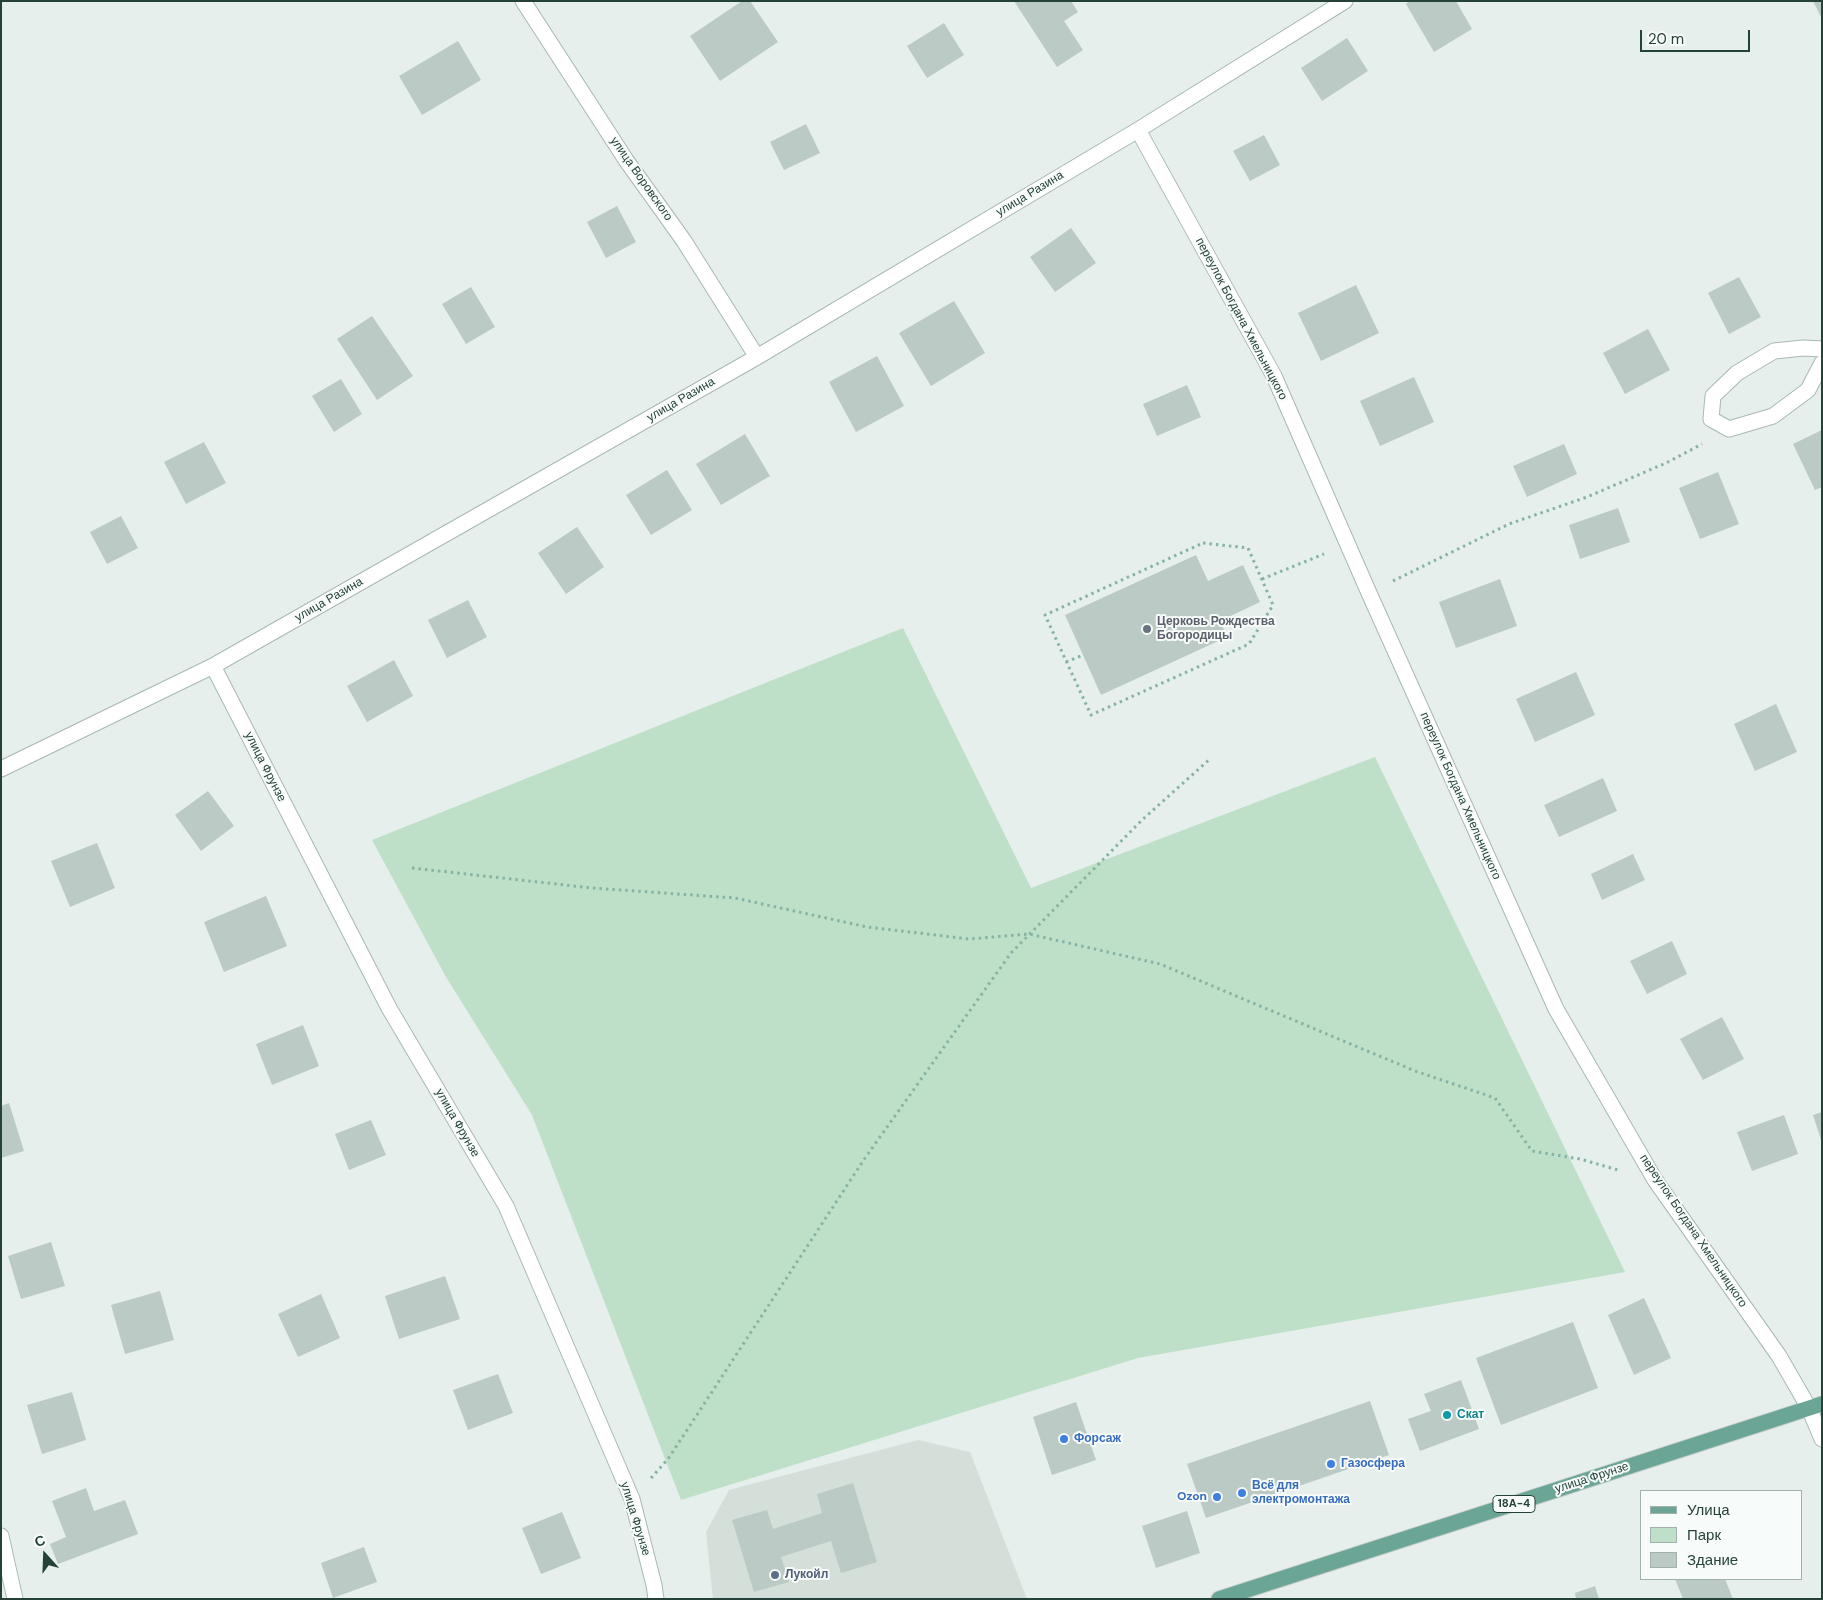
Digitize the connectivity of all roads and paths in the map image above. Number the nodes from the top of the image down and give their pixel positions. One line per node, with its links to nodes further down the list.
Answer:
1 (523, 1): 5 (street, улица Воровского)
2 (1345, 1): 3 (street, улица Разина)
3 (1138, 130): 5 (street, улица Разина); 8 (street, переулок Богдана Хмельницкого)
4 (1822, 349): 7 (street)
5 (757, 357): 13 (street, улица Разина)
6 (1822, 363): 7 (street)
7 (1728, 429): 10 (path)
8 (1347, 545): 9 (path); 10 (street, переулок Богдана Хмельницкого)
9 (1262, 579): 12 (path); 12 (path)
10 (1369, 593): 18 (street, переулок Богдана Хмельницкого)
11 (1083, 655): 12 (path)
12 (1066, 662)
13 (213, 666): 15 (street, улица Разина); 21 (street, улица Фрунзе)
14 (1210, 758): 17 (path)
15 (1, 769)
16 (412, 868): 17 (path)
17 (1030, 934): 18 (path); 21 (path)
18 (1656, 1180): 19 (street, переулок Богдана Хмельницкого)
19 (1815, 1406): 20 (street, переулок Богдана Хмельницкого); 25 (main road, улица Фрунзе / 18А-4)
20 (1822, 1439)
21 (632, 1498): 24 (street, улица Фрунзе)
22 (1, 1536): 23 (street)
23 (15, 1599)
24 (656, 1599)
25 (1219, 1599)

